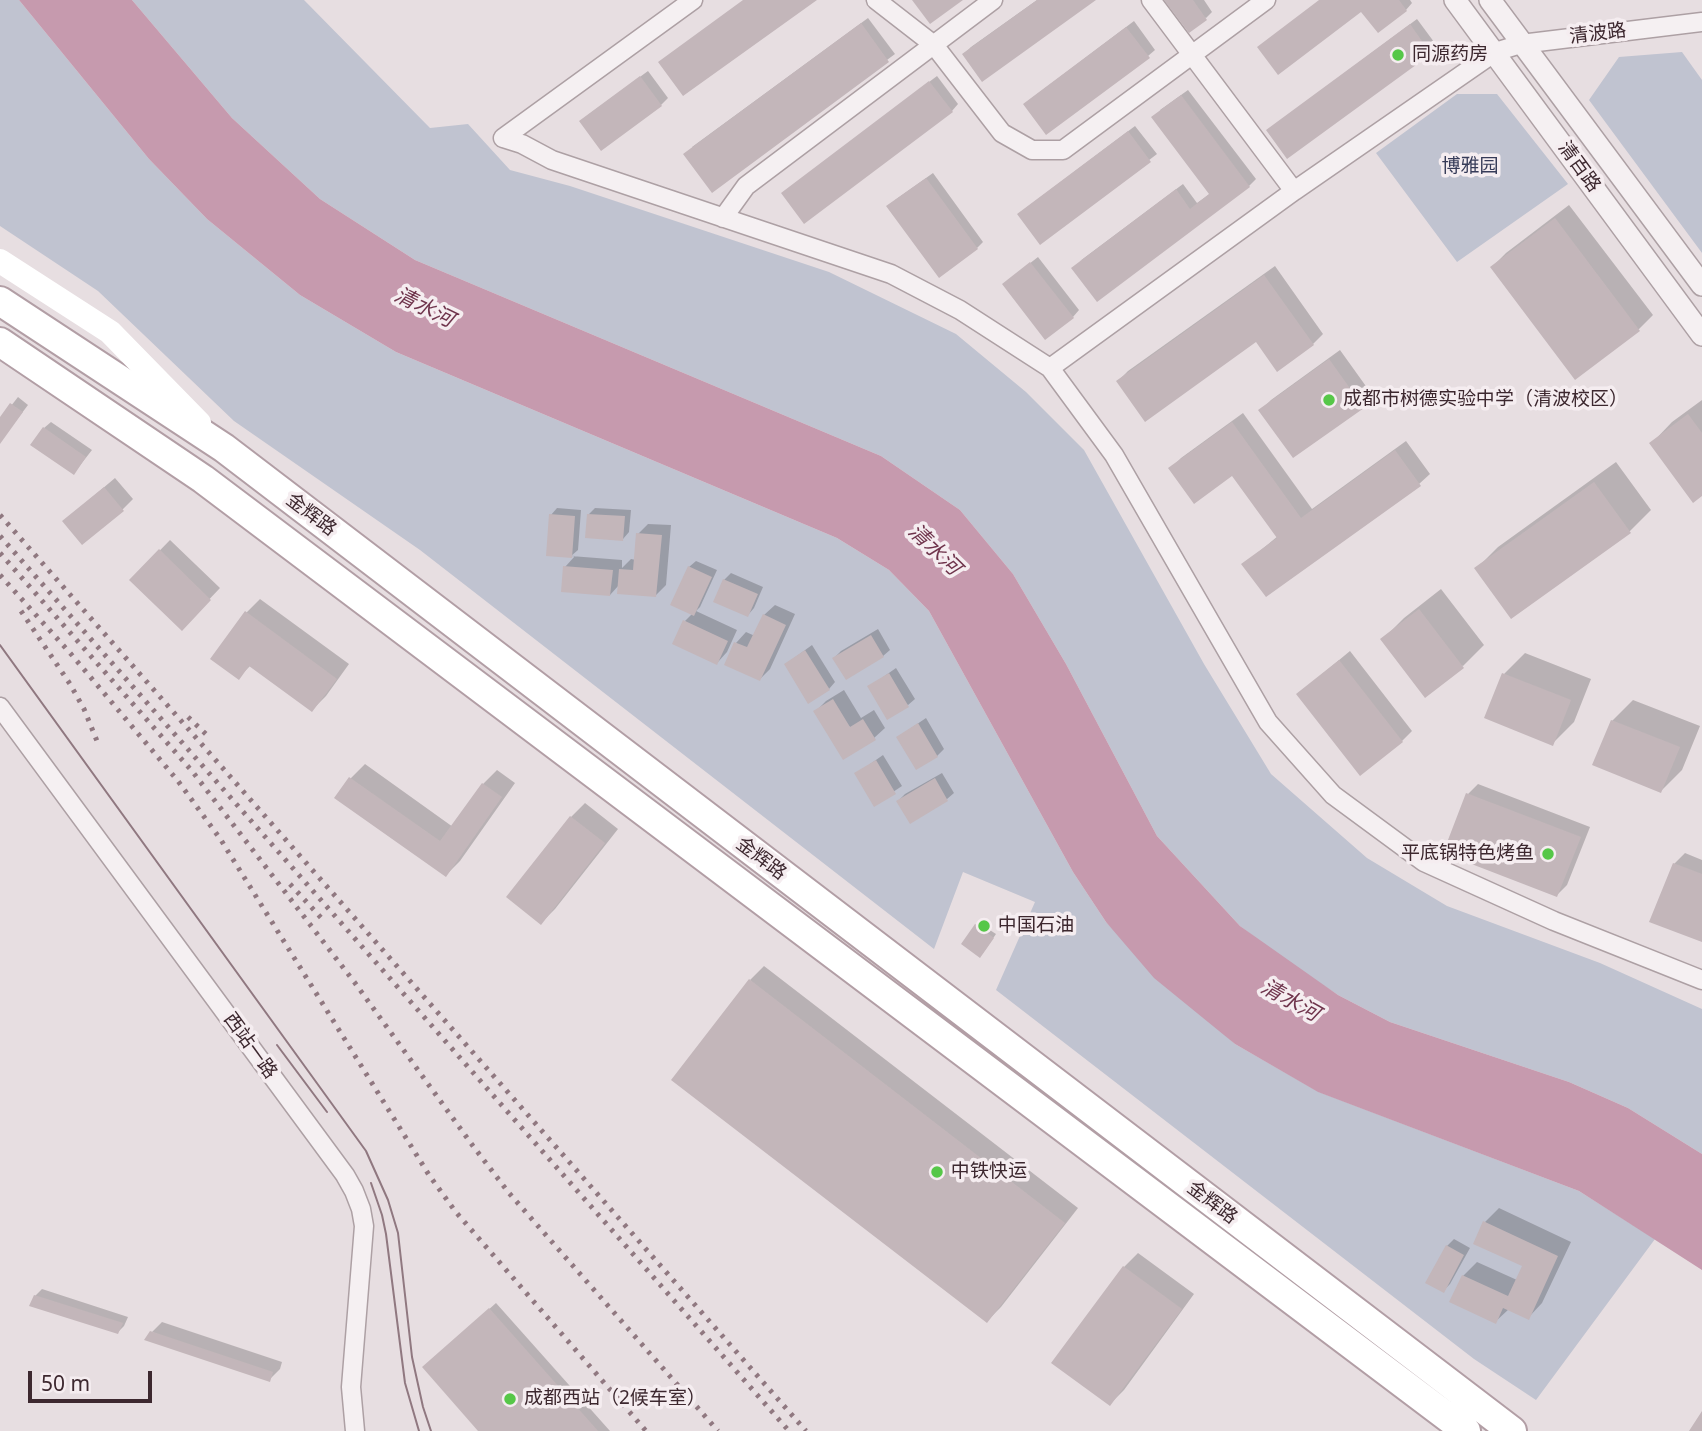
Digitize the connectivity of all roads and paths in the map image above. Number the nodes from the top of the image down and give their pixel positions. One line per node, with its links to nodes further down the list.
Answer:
1 (693, 0): 14 (street)
2 (876, 0): 10 (street)
3 (993, 0): 10 (street)
4 (1151, 0): 12 (street)
5 (1266, 0): 12 (street)
6 (1455, 0): 11 (street, 清百路)
7 (1490, 0): 9 (street, 清百路)
8 (1702, 22): 9 (street, 清波路)
9 (1521, 44): 11 (street, 清波路); 16 (street, 清百路)
10 (934, 45): 12 (street); 14 (street)
11 (1494, 52): 13 (street, 清波路); 18 (street, 清百路)
12 (1191, 55): 13 (street)
13 (1294, 191): 20 (street, 清波路)
14 (723, 218): 20 (street)
15 (0, 261): 21 (main road)
16 (1702, 285)
17 (0, 301): 21 (main road, 金辉路)
18 (1702, 335)
19 (0, 342): 25 (main road, 金辉路)
20 (1050, 368): 23 (street)
21 (224, 448): 26 (main road, 金辉路)
22 (0, 707): 24 (street, 西站一路)
23 (1702, 980)
24 (355, 1431)
25 (1466, 1431)
26 (1512, 1431)

